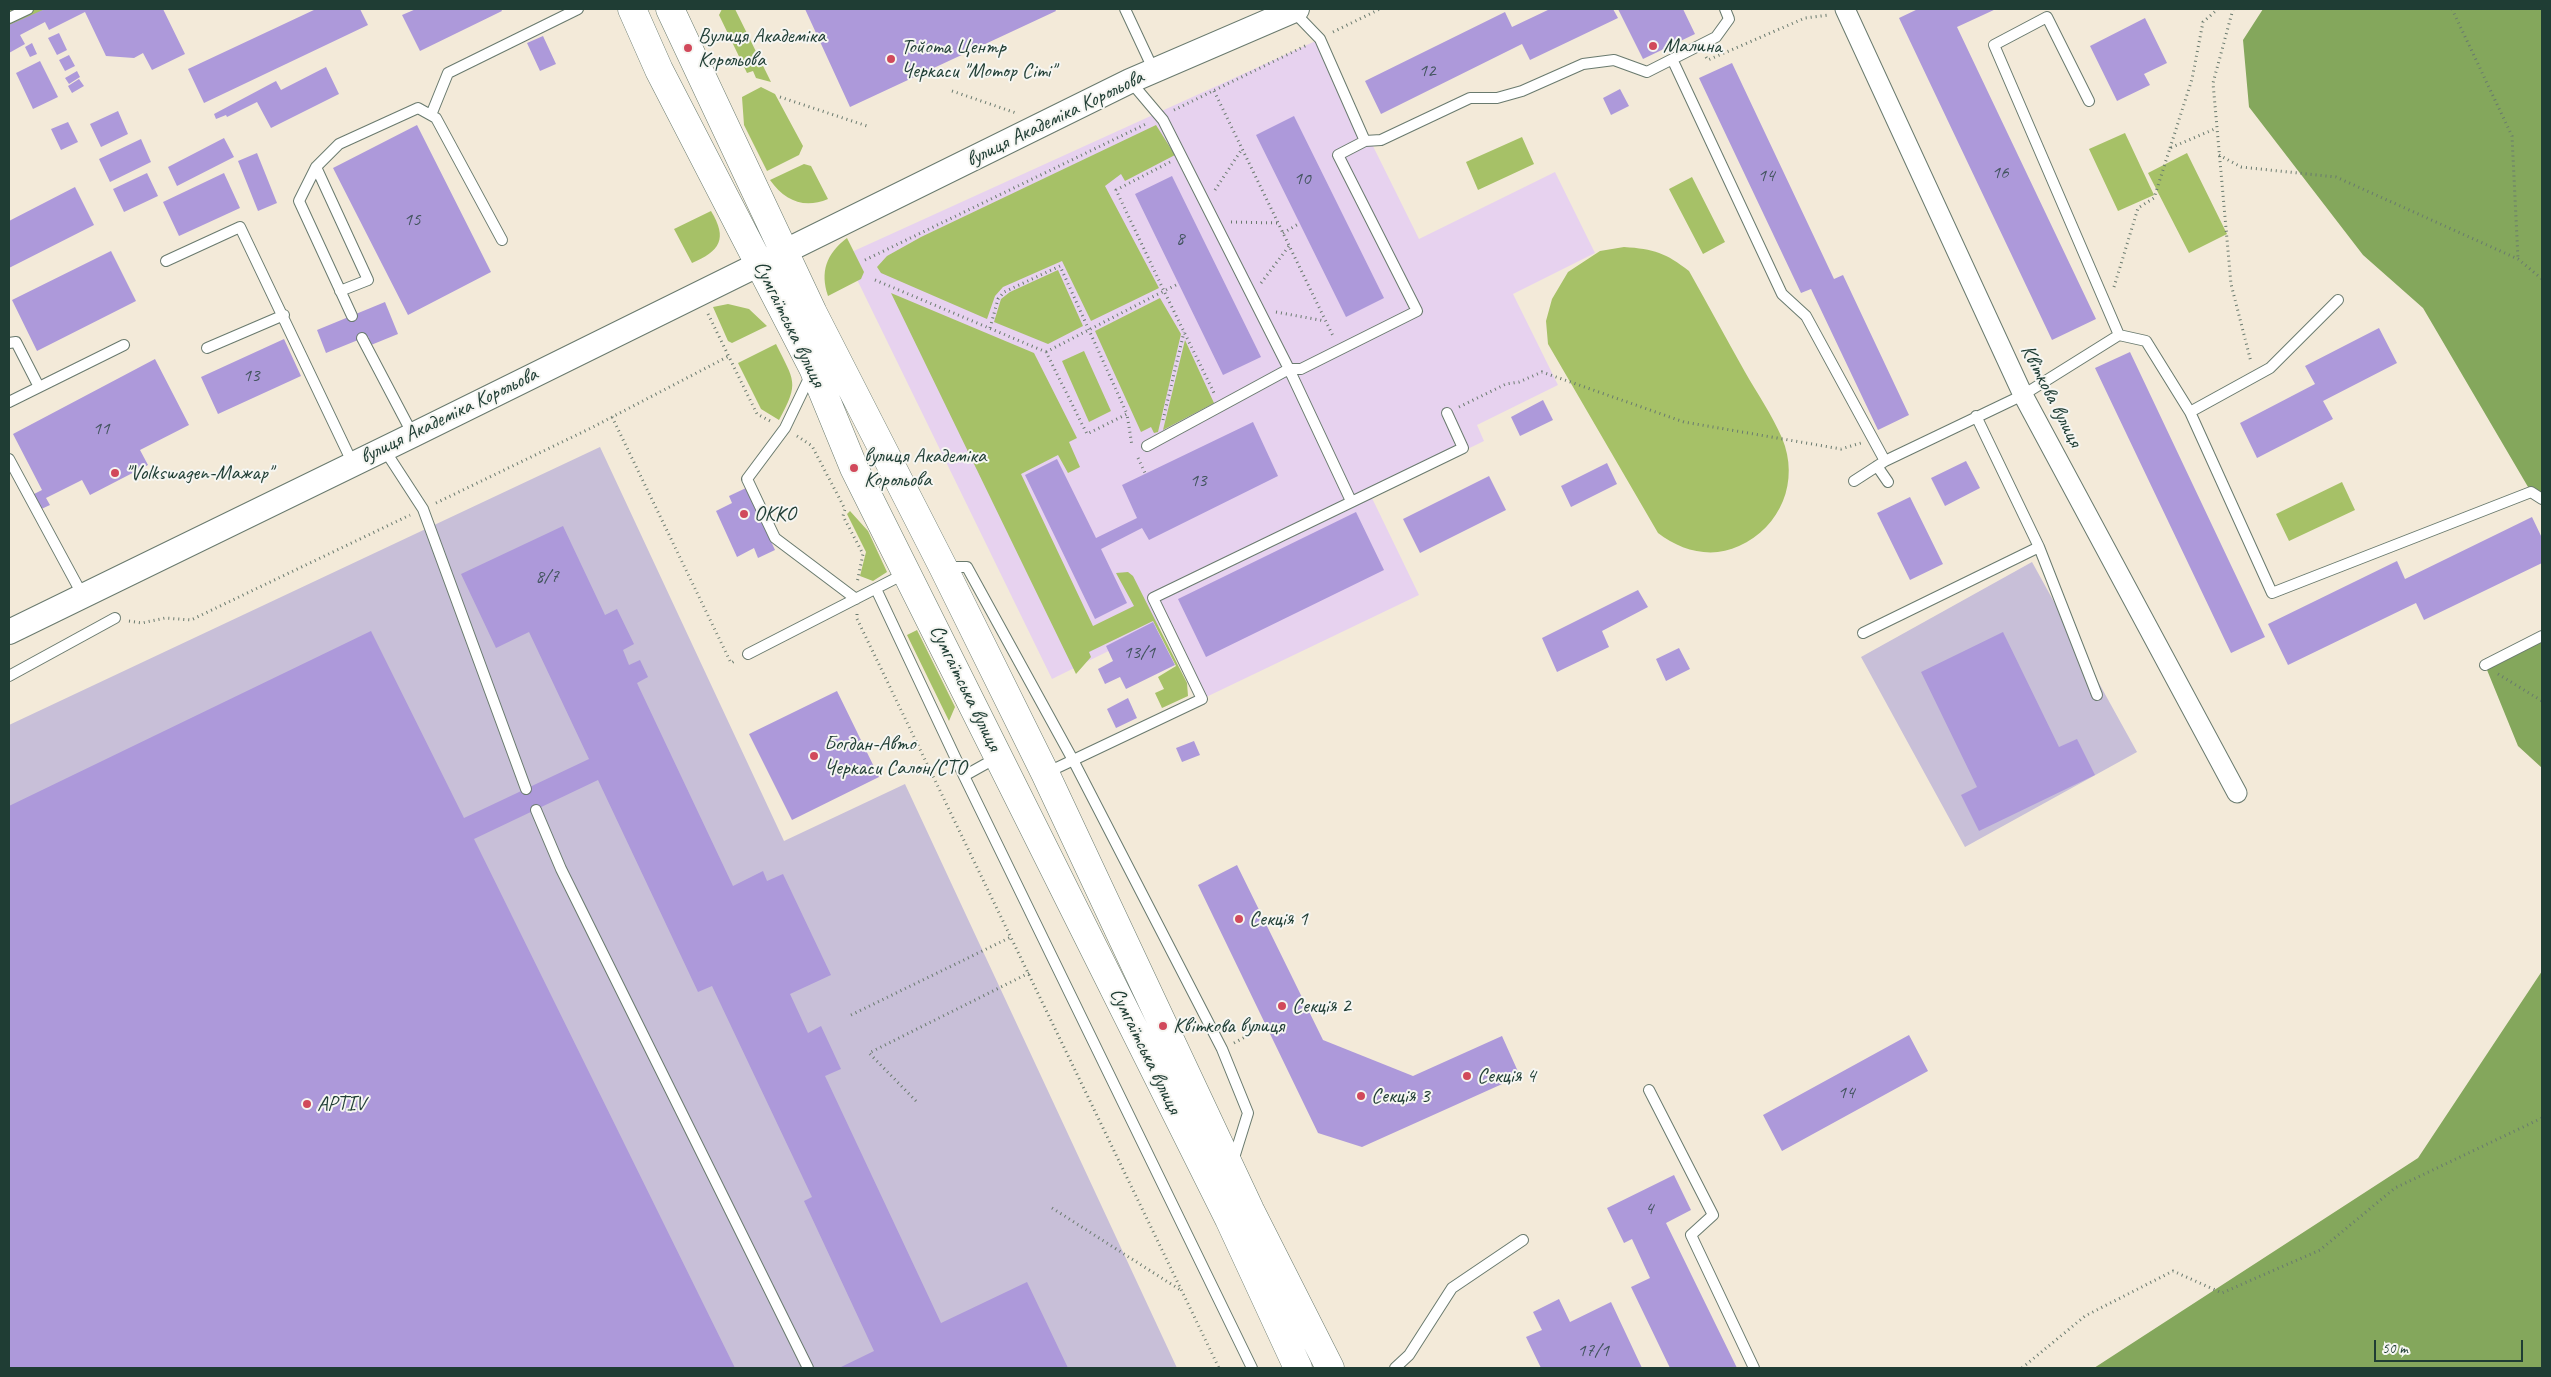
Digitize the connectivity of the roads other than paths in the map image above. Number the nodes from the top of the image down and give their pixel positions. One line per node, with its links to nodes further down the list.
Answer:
1 (28, 9): 9 (lane)
2 (578, 9): 14 (lane)
3 (632, 9): 20 (main road, Сумгаїтська вулиця)
4 (670, 9): 18 (main road, Сумгаїтська вулиця)
5 (1125, 9): 11 (lane)
6 (1725, 9): 10 (lane)
7 (1295, 10): 11 (street, вулиця Академіка Корольова); 15 (lane)
8 (1847, 11): 33 (street, Квіткова вулиця)
9 (9, 18)
10 (1673, 61): 15 (lane); 42 (lane)
11 (1154, 71): 12 (street, вулиця Академіка Корольова)
12 (1130, 81): 18 (street, вулиця Академіка Корольова); 31 (lane)
13 (2089, 101): 25 (lane)
14 (431, 115): 16 (lane); 17 (lane)
15 (1365, 141): 31 (lane)
16 (316, 167): 21 (lane); 21 (lane)
17 (502, 240)
18 (784, 252): 20 (street, вулиця Академіка Корольова); 49 (main road, Сумгаїтська вулиця)
19 (166, 261): 23 (lane)
20 (760, 263): 30 (main road, Сумгаїтська вулиця); 38 (street, вулиця Академіка Корольова)
21 (340, 291): 24 (lane)
22 (2338, 300): 35 (lane)
23 (284, 315): 29 (lane); 43 (lane)
24 (352, 316)
25 (2119, 335): 33 (lane); 35 (lane)
26 (362, 338): 38 (lane)
27 (9, 342): 32 (lane)
28 (124, 345): 32 (lane)
29 (207, 348)
30 (813, 368): 50 (main road, Сумгаїтська вулиця); 53 (lane)
31 (1289, 369): 39 (lane); 47 (lane)
32 (39, 387): 34 (lane)
33 (2023, 395): 37 (lane); 67 (street, Квіткова вулиця)
34 (9, 402)
35 (2190, 412): 46 (lane)
36 (1446, 413): 47 (lane)
37 (1976, 416): 42 (lane); 48 (lane)
38 (413, 435): 40 (street, вулиця Академіка Корольова)
39 (1147, 446)
40 (384, 449): 43 (street, вулиця Академіка Корольова); 66 (lane)
41 (9, 459): 52 (lane)
42 (1881, 463): 44 (lane); 45 (lane)
43 (353, 464): 52 (street, вулиця Академіка Корольова)
44 (1854, 481)
45 (1888, 482)
46 (2542, 500)
47 (1351, 501): 63 (lane)
48 (2039, 547): 56 (lane); 61 (lane)
49 (943, 567): 63 (lane); 64 (main road, Сумгаїтська вулиця)
50 (907, 573): 51 (lane); 62 (main road, Сумгаїтська вулиця)
51 (876, 589): 53 (lane); 65 (lane)
52 (83, 596): 55 (street, вулиця Академіка Корольова)
53 (856, 599): 58 (lane)
54 (116, 618): 60 (lane)
55 (9, 632)
56 (1863, 633)
57 (2542, 636): 59 (lane)
58 (748, 654)
59 (2485, 666)
60 (9, 676)
61 (2097, 695)
62 (998, 757): 65 (lane); 72 (main road, Сумгаїтська вулиця)
63 (1073, 760): 64 (lane); 70 (lane)
64 (1045, 773): 70 (main road, Сумгаїтська вулиця)
65 (964, 776): 74 (lane)
66 (526, 789)
67 (2237, 793)
68 (536, 810): 73 (lane)
69 (1649, 1090): 78 (lane)
70 (1231, 1170): 72 (main road, Сумгаїтська вулиця)
71 (1523, 1240): 77 (lane)
72 (1272, 1282): 75 (main road, Сумгаїтська вулиця); 76 (main road, Сумгаїтська вулиця)
73 (808, 1368)
74 (1252, 1368)
75 (1298, 1368)
76 (1330, 1368)
77 (1395, 1368)
78 (1754, 1368)

